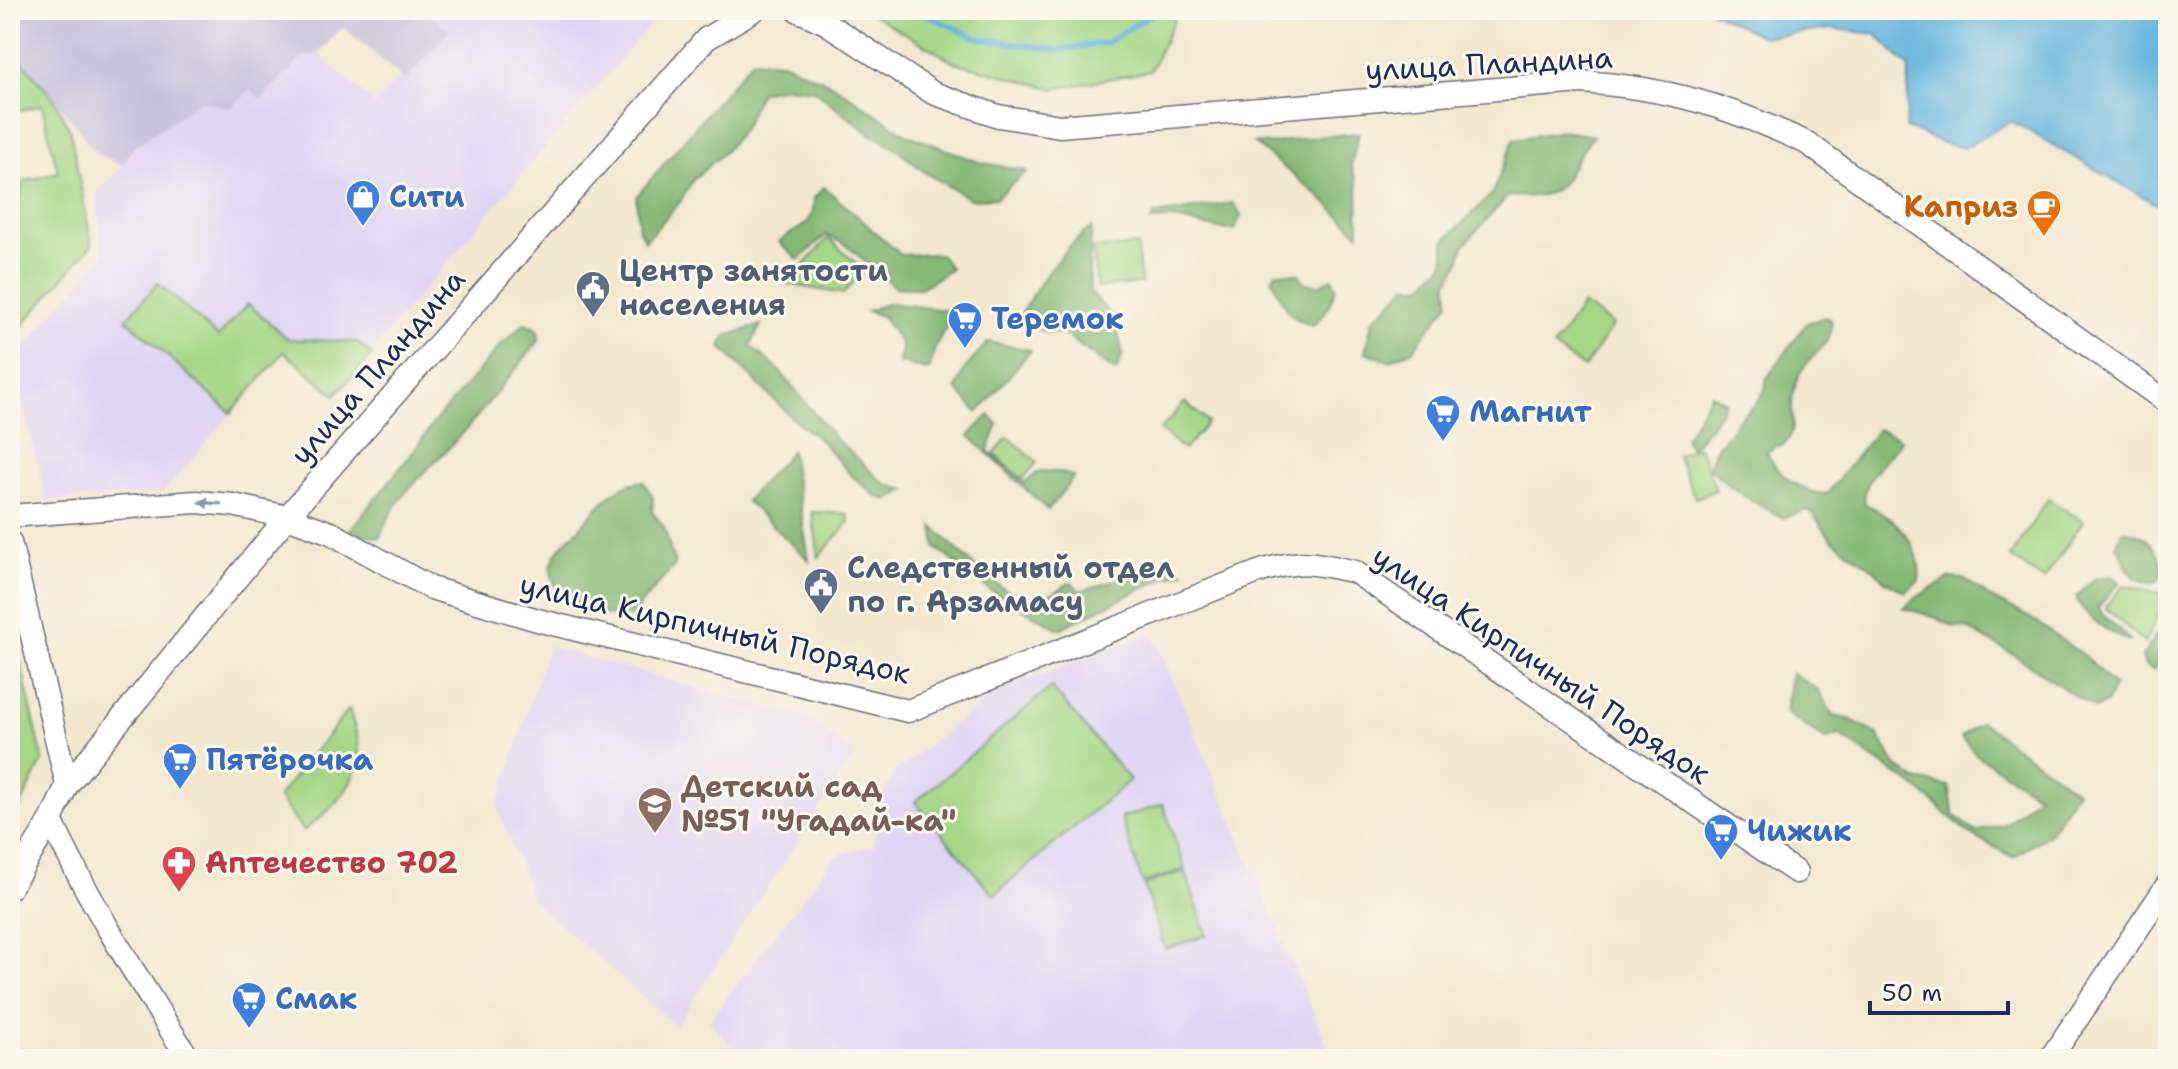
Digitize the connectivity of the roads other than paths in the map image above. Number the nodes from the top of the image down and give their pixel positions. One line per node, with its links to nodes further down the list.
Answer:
1 (754, 10): 5 (street, улица Пландина)
2 (797, 10): 3 (street, улица Пландина)
3 (2168, 403)
4 (10, 516): 5 (street, улица Кирпичный Порядок, one-way to 4)
5 (287, 517): 7 (street, улица Пландина); 9 (street, улица Кирпичный Порядок)
6 (10, 542): 7 (street)
7 (67, 785): 8 (street, улица Пландина)
8 (51, 820): 11 (street, улица Пландина); 12 (street)
9 (1796, 872)
10 (2168, 884): 13 (street)
11 (10, 888)
12 (189, 1059)
13 (2050, 1059)

